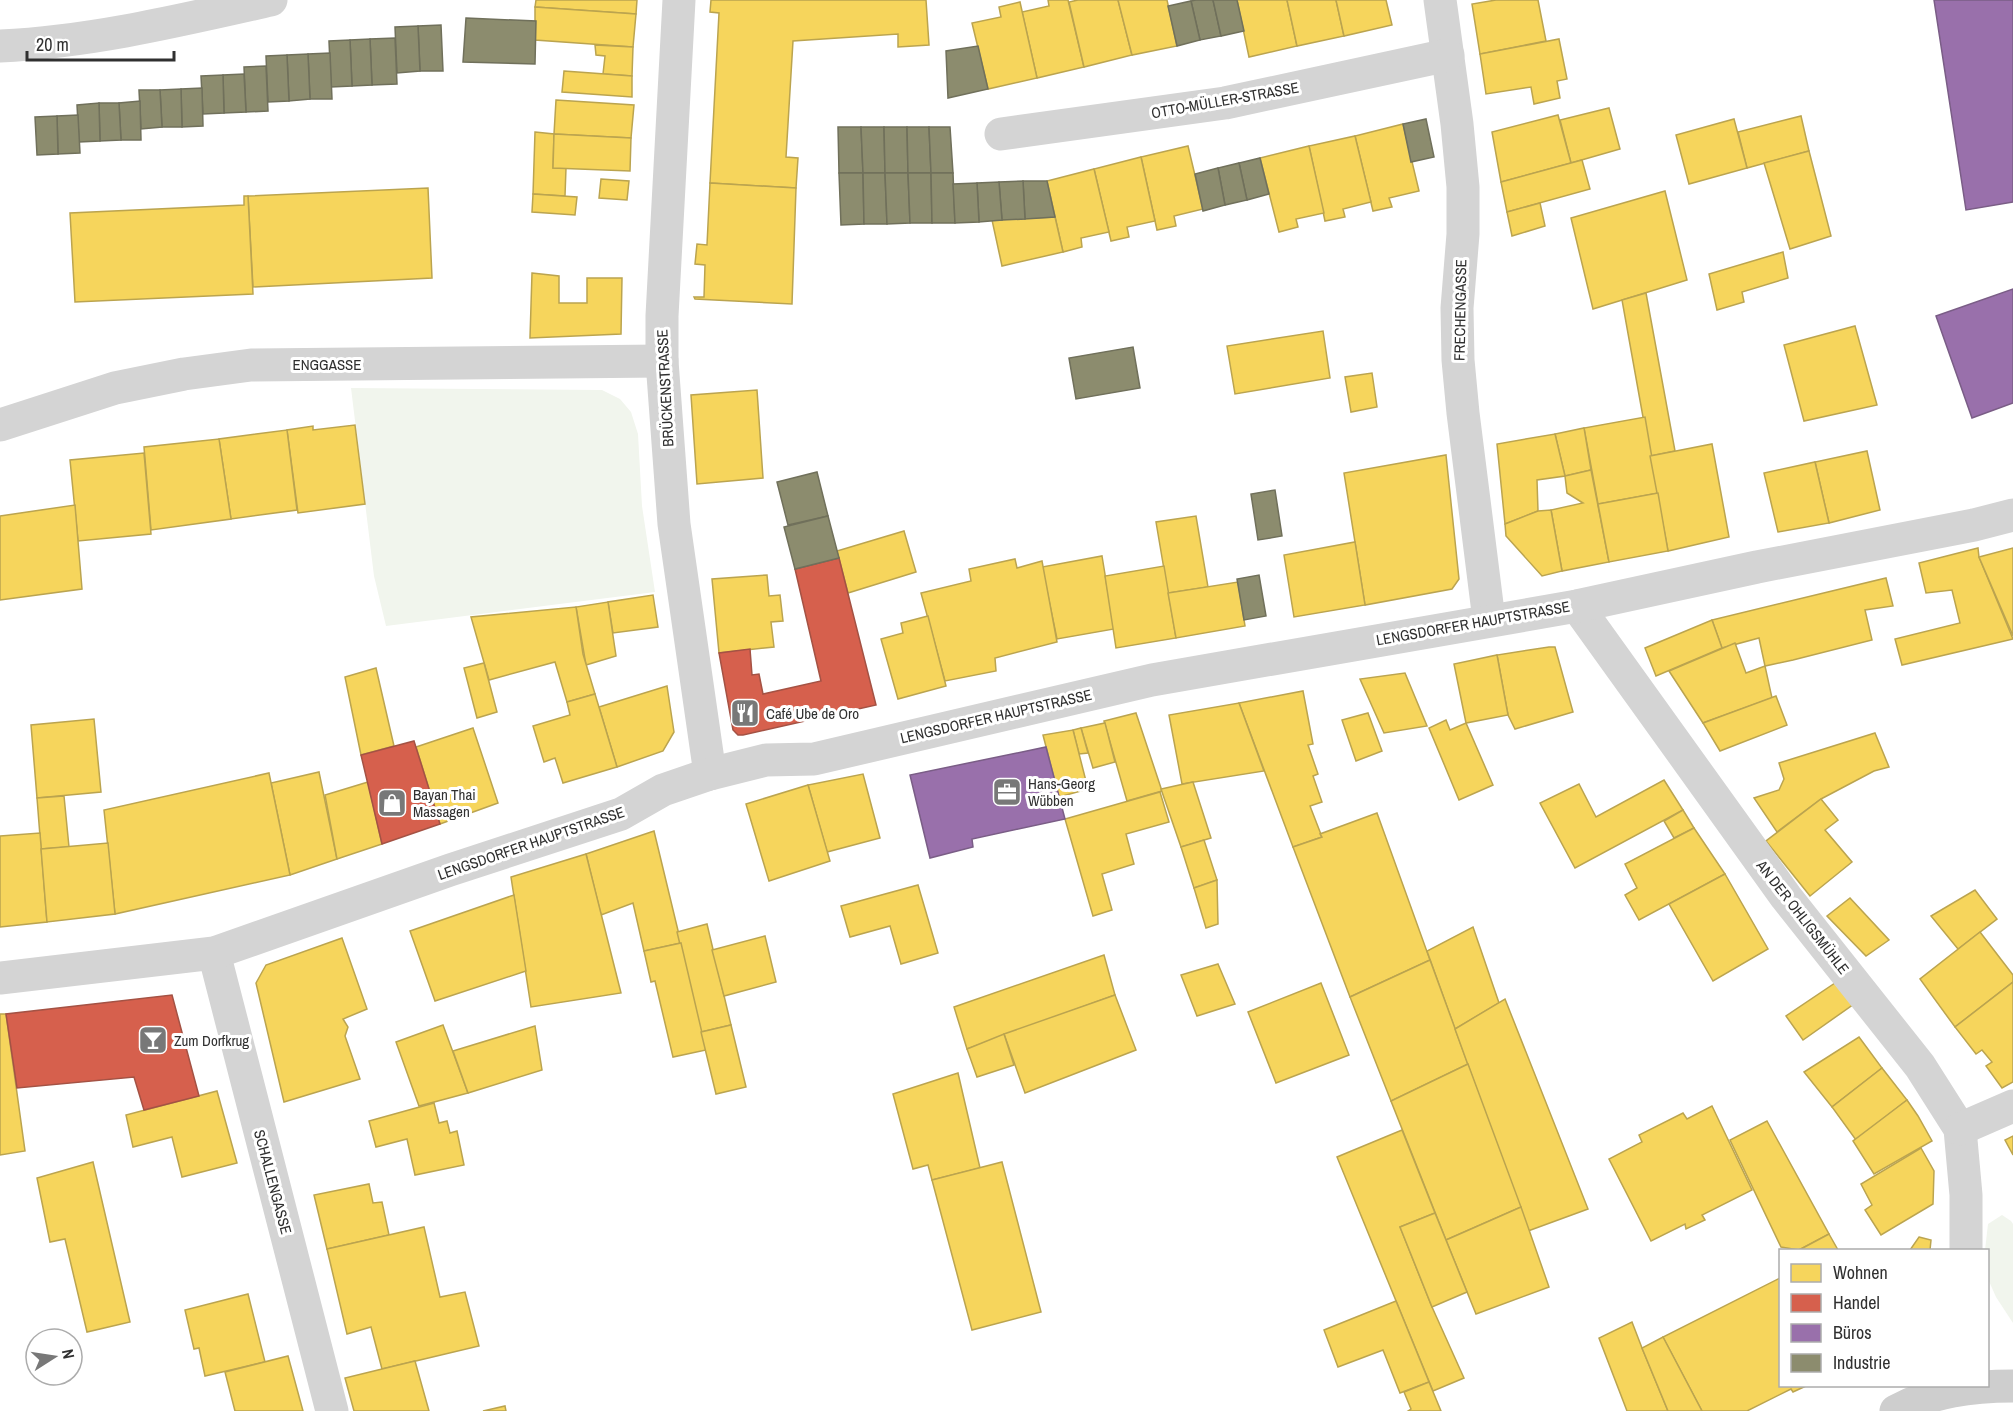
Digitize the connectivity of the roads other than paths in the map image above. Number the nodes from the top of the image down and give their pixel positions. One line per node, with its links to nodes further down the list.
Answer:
1 (271, 0): 4 (street)
2 (679, 0): 7 (street, BRÜCKENSTRASSE)
3 (1440, 0): 5 (street, FRECHENGASSE)
4 (0, 46)
5 (1448, 55): 6 (street, OTTO-MÜLLER-STRASSE); 11 (street, FRECHENGASSE)
6 (1001, 134)
7 (662, 362): 8 (street, ENGGASSE); 12 (street, BRÜCKENSTRASSE)
8 (0, 425)
9 (2013, 514): 10 (street, LENGSDORFER HAUPTSTRASSE)
10 (1577, 606): 11 (street, LENGSDORFER HAUPTSTRASSE); 16 (street, AN DER OHLIGSMÜHLE)
11 (1489, 620): 12 (street, LENGSDORFER HAUPTSTRASSE)
12 (710, 774): 13 (street, LENGSDORFER HAUPTSTRASSE)
13 (214, 953): 14 (street, LENGSDORFER HAUPTSTRASSE); 21 (street, SCHALLENGASSE)
14 (0, 978)
15 (2013, 1106): 16 (street)
16 (1960, 1129): 17 (street, AN DER OHLIGSMÜHLE)
17 (1966, 1249)
18 (1989, 1386): 19 (street)
19 (2013, 1386)
20 (1971, 1387): 22 (street)
21 (332, 1411)
22 (1896, 1411)

